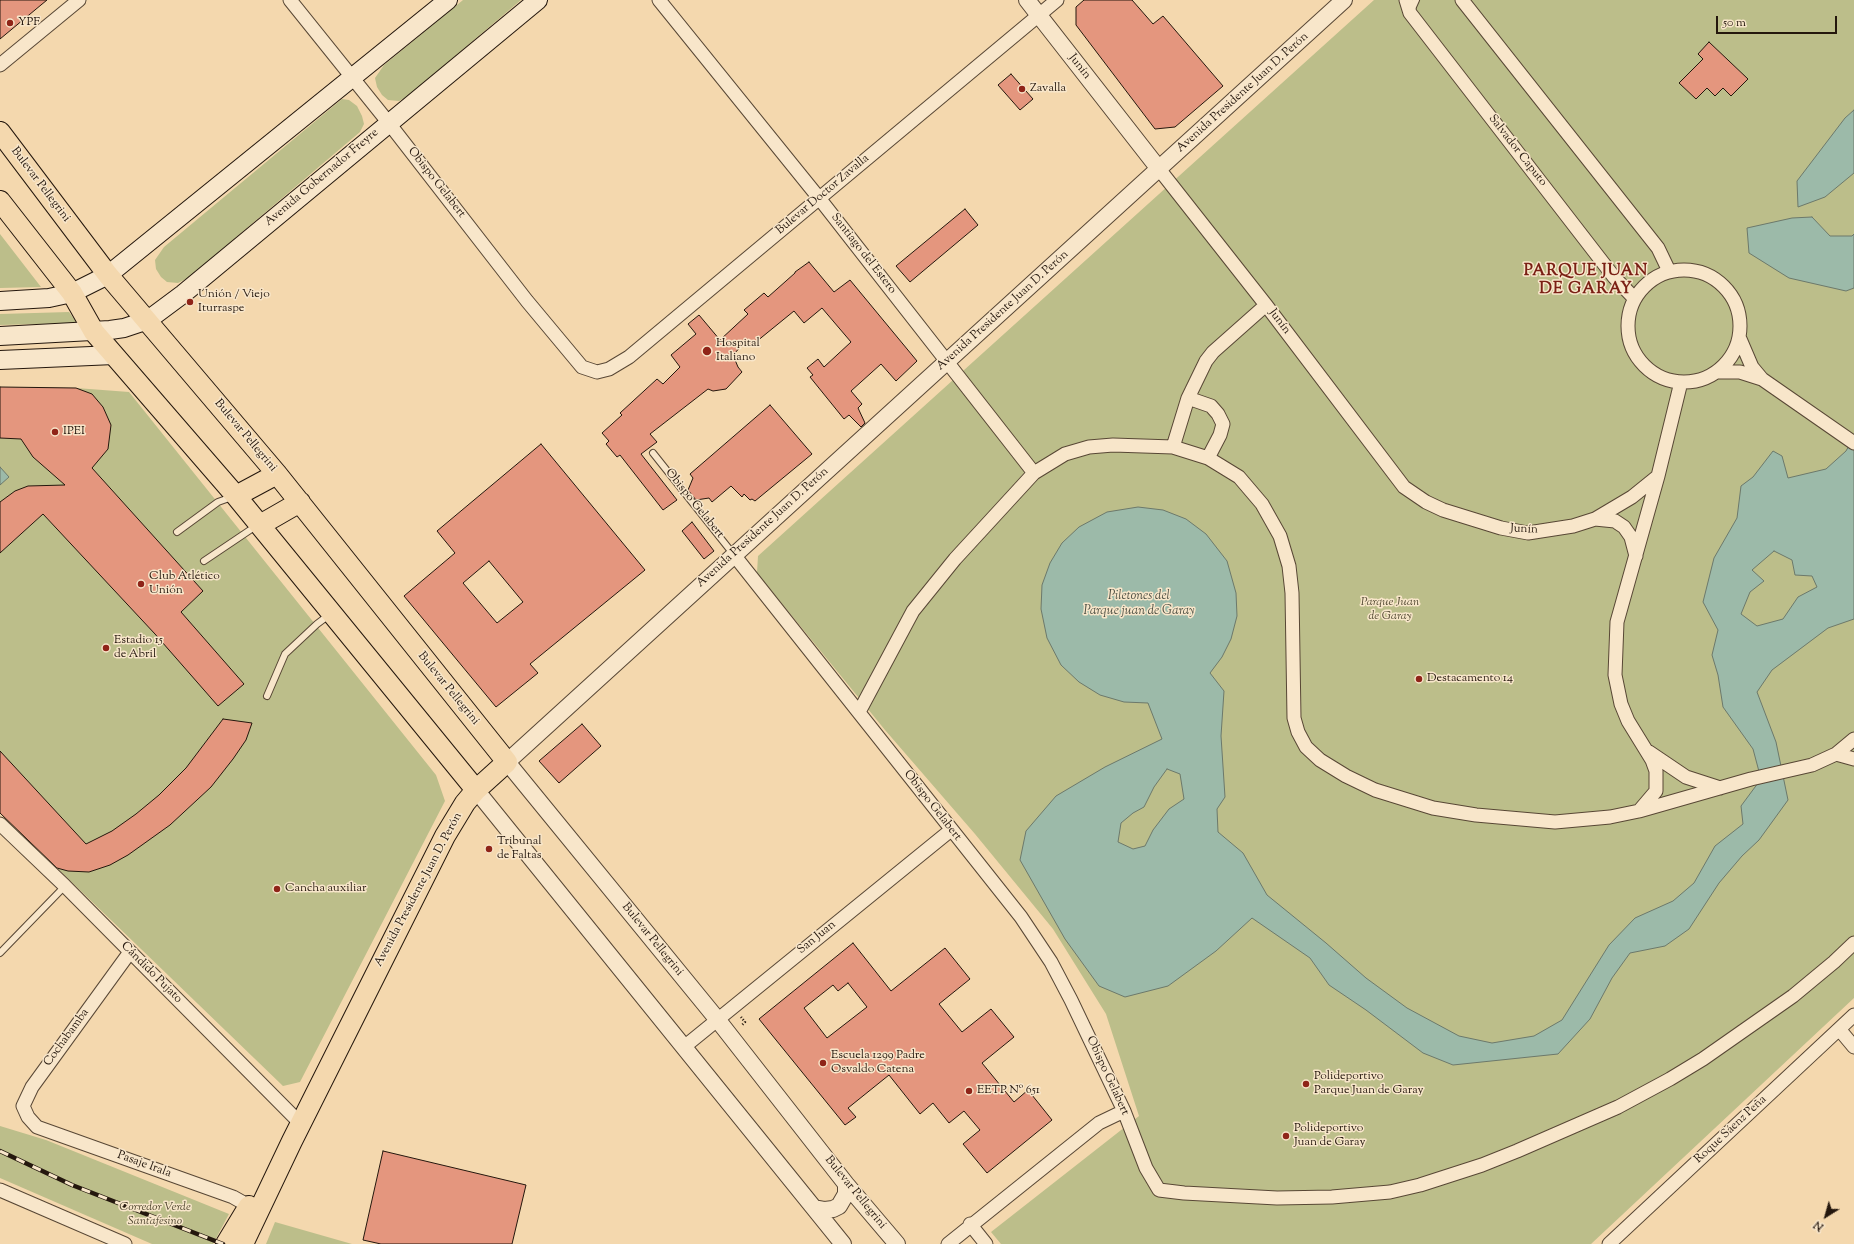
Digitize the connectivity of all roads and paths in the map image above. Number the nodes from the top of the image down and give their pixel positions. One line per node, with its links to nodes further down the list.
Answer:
1 (79, 0): 14 (street)
2 (290, 0): 15 (street, Obispo Gelabert)
3 (448, 0): 15 (main road)
4 (538, 0): 16 (main road, Avenida Gobernador Freyre)
5 (659, 0): 19 (street, Santiago del Estero)
6 (1027, 0): 13 (street, Junín)
7 (1057, 0): 13 (street, Bulevar Doctor Zavalla)
8 (1344, 0): 18 (street, Avenida Presidente Juan D. Perón)
9 (1406, 0): 12 (street, Salvador Caputo)
10 (1416, 0): 12 (lane)
11 (1462, 0): 21 (street)
12 (1410, 13): 24 (street, Salvador Caputo)
13 (1039, 15): 18 (street, Junín); 19 (street, Bulevar Doctor Zavalla)
14 (0, 65)
15 (352, 78): 16 (street, Obispo Gelabert); 22 (main road)
16 (388, 122): 27 (main road, Avenida Gobernador Freyre); 34 (street, Obispo Gelabert)
17 (0, 132): 22 (main road, Bulevar Pellegrini)
18 (1159, 170): 26 (street, Junín); 33 (street, Avenida Presidente Juan D. Perón)
19 (819, 198): 33 (street, Santiago del Estero); 34 (street, Bulevar Doctor Zavalla)
20 (0, 201): 23 (main road)
21 (1669, 271): 24 (street); 30 (street)
22 (108, 275): 23 (main road); 27 (main road, Bulevar Pellegrini)
23 (72, 293): 25 (main road); 28 (main road)
24 (1634, 298): 37 (street)
25 (0, 301)
26 (1266, 305): 38 (street); 48 (street, Junín)
27 (148, 320): 28 (main road, Avenida Gobernador Freyre); 44 (main road, Bulevar Pellegrini)
28 (94, 332): 29 (main road, Avenida Gobernador Freyre); 31 (main road)
29 (0, 336)
30 (1740, 339): 35 (street); 36 (street)
31 (114, 355): 32 (main road); 46 (main road)
32 (0, 360)
33 (947, 362): 43 (street, Santiago del Estero); 51 (street, Avenida Presidente Juan D. Perón)
34 (582, 367)
35 (1717, 372): 36 (street); 37 (street)
36 (1762, 379): 39 (street)
37 (1681, 382): 45 (street)
38 (1188, 398): 40 (street); 42 (street)
39 (1854, 443)
40 (1173, 447): 42 (street); 43 (street)
41 (653, 453): 51 (lane, Obispo Gelabert)
42 (1208, 458): 64 (street)
43 (1034, 473): 56 (street)
44 (277, 474): 46 (main road); 47 (main road, Bulevar Pellegrini)
45 (1658, 476): 48 (street, Junín); 52 (street)
46 (236, 496): 49 (main road); 50 (lane)
47 (300, 502): 49 (main road); 61 (main road, Bulevar Pellegrini)
48 (1595, 519): 52 (street, Junín)
49 (260, 524): 53 (lane); 54 (main road)
50 (177, 532)
51 (734, 554): 56 (street, Obispo Gelabert); 61 (street, Avenida Presidente Juan D. Perón)
52 (1636, 556): 58 (street)
53 (204, 561)
54 (332, 613): 55 (lane); 63 (main road)
55 (267, 696)
56 (859, 712): 66 (street, Obispo Gelabert)
57 (1854, 739): 59 (street)
58 (1644, 749): 62 (street); 64 (street)
59 (1836, 754): 60 (street); 62 (street)
60 (1854, 759)
61 (507, 762): 63 (main road, Avenida Presidente Juan D. Perón); 72 (street, Bulevar Pellegrini)
62 (1720, 788): 64 (street)
63 (476, 790): 74 (street); 78 (main road, Avenida Presidente Juan D. Perón)
64 (1639, 811)
65 (2, 829): 67 (street, Cándido Pujato)
66 (951, 830): 72 (street, San Juan); 76 (street, Obispo Gelabert)
67 (65, 886): 69 (street, Cándido Pujato); 70 (lane)
68 (1854, 943): 76 (street, Obispo Gelabert)
69 (130, 952): 77 (street, Cochabamba); 78 (street, Cándido Pujato)
70 (0, 953)
71 (1854, 1015): 73 (street, Roque Sáenz Peña)
72 (717, 1019): 74 (street, San Juan); 79 (street, Bulevar Pellegrini)
73 (1839, 1029): 75 (street); 91 (street, Roque Sáenz Peña)
74 (684, 1047): 82 (street)
75 (1854, 1047)
76 (1124, 1111): 83 (street)
77 (37, 1127): 81 (street, Pasaje Irala)
78 (296, 1132): 81 (main road, Avenida Presidente Juan D. Perón); 86 (main road, Avenida Presidente Juan D. Perón)
79 (846, 1184): 82 (street); 88 (street, Bulevar Pellegrini)
80 (0, 1190): 84 (street)
81 (249, 1206): 85 (main road, Avenida Presidente Juan D. Perón)
82 (814, 1208): 87 (street)
83 (970, 1224): 89 (street); 90 (street)
84 (118, 1243)
85 (226, 1244)
86 (243, 1244)
87 (843, 1244)
88 (897, 1244)
89 (948, 1244)
90 (986, 1244)
91 (1609, 1244)

